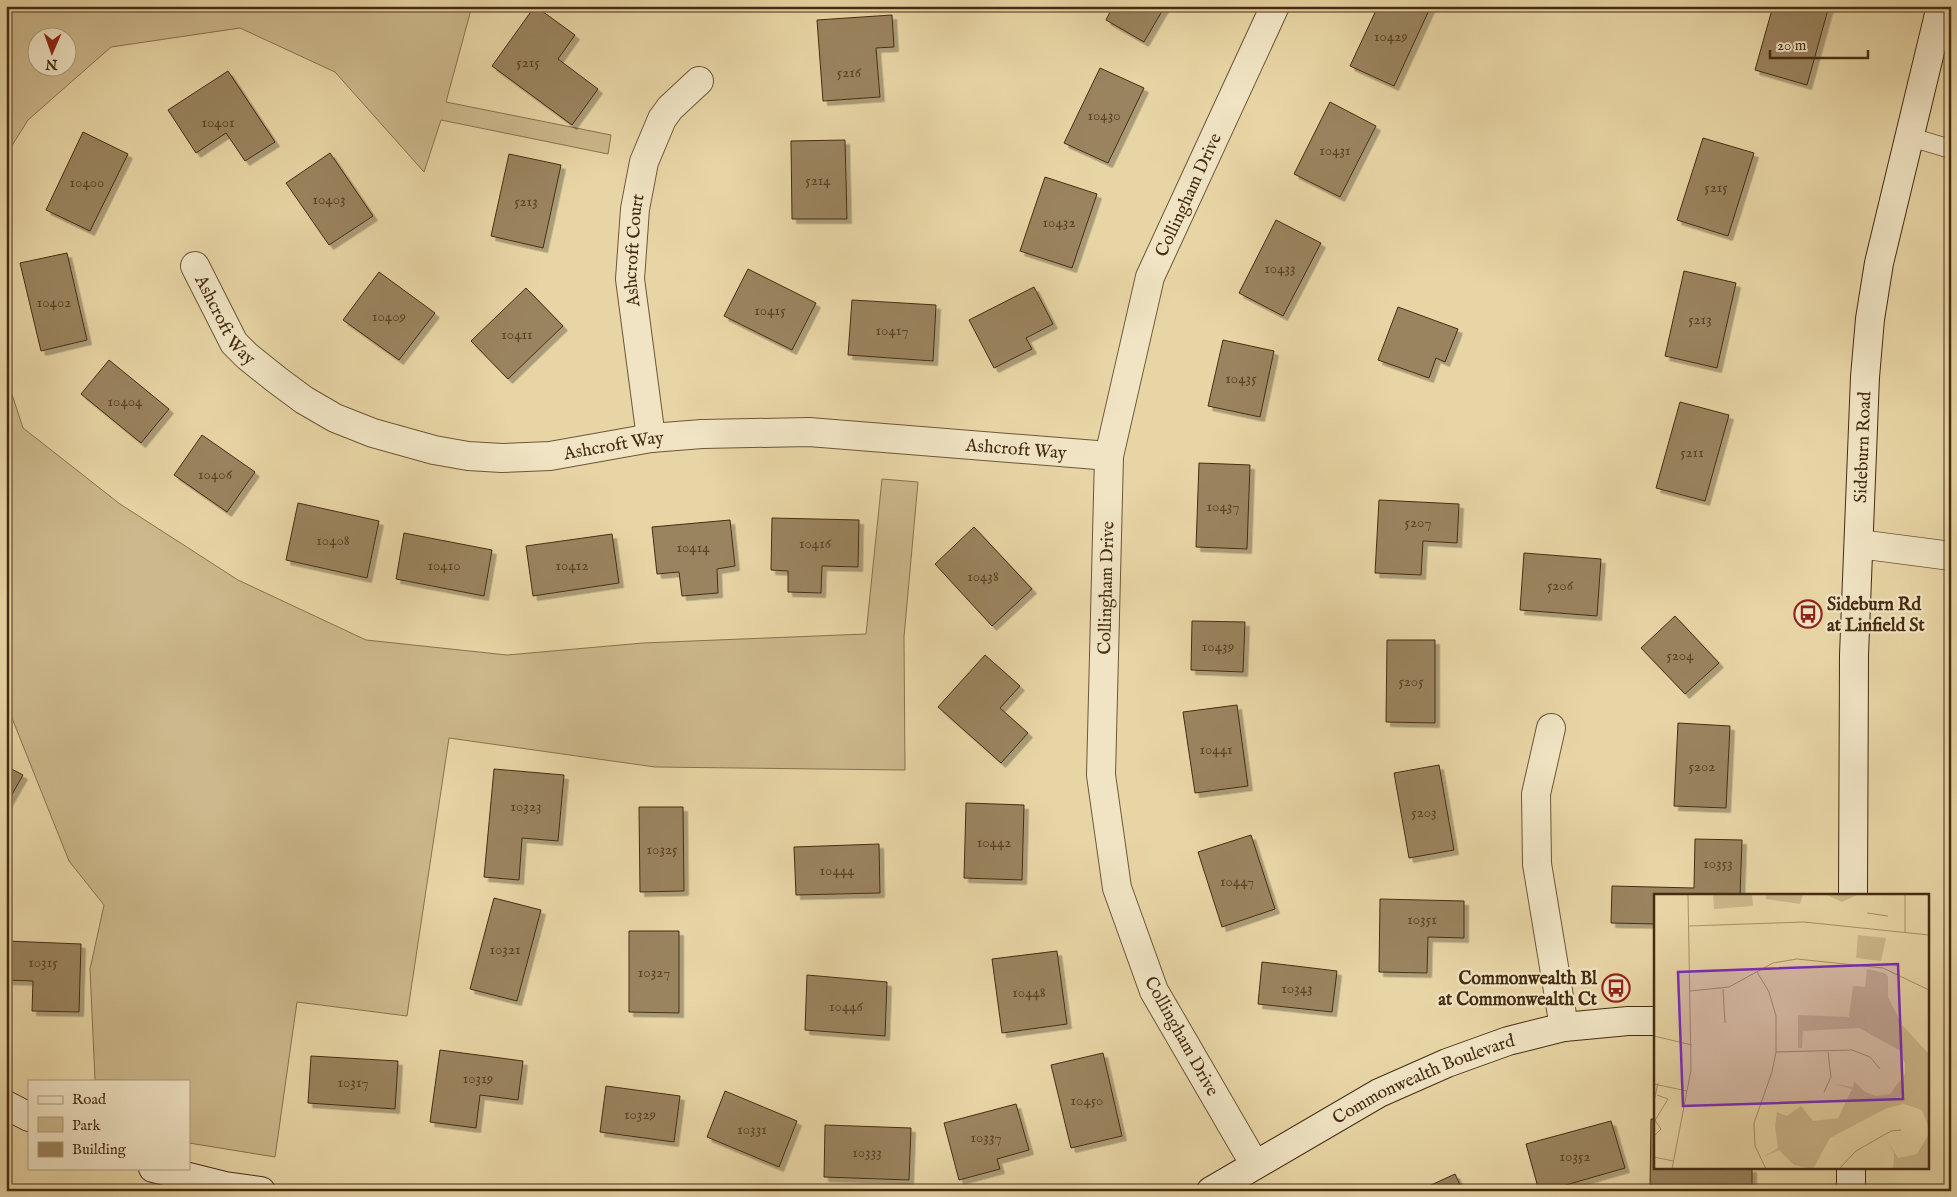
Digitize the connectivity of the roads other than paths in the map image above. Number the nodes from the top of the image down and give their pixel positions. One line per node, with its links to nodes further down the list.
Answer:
1 (1275, 6): 8 (street, Collingham Drive)
2 (1942, 6): 4 (street, Sideburn Road)
3 (699, 81): 7 (street, Ashcroft Court)
4 (1910, 137): 5 (lane); 9 (street, Sideburn Road)
5 (1951, 149)
6 (195, 266): 7 (street, Ashcroft Way)
7 (651, 438): 8 (street, Ashcroft Way)
8 (1109, 456): 17 (street, Collingham Drive)
9 (1859, 544): 10 (street); 12 (street, Sideburn Road)
10 (1951, 556)
11 (1551, 728): 14 (street)
12 (1853, 894)
13 (1654, 1021): 14 (street, Commonwealth Boulevard)
14 (1564, 1027): 17 (street, Commonwealth Boulevard)
15 (6, 1105): 16 (street)
16 (28, 1116)
17 (1255, 1165): 21 (street, Commonwealth Boulevard)
18 (161, 1170): 20 (street)
19 (1851, 1170): 22 (street)
20 (261, 1191)
21 (1211, 1191)
22 (1851, 1191)

